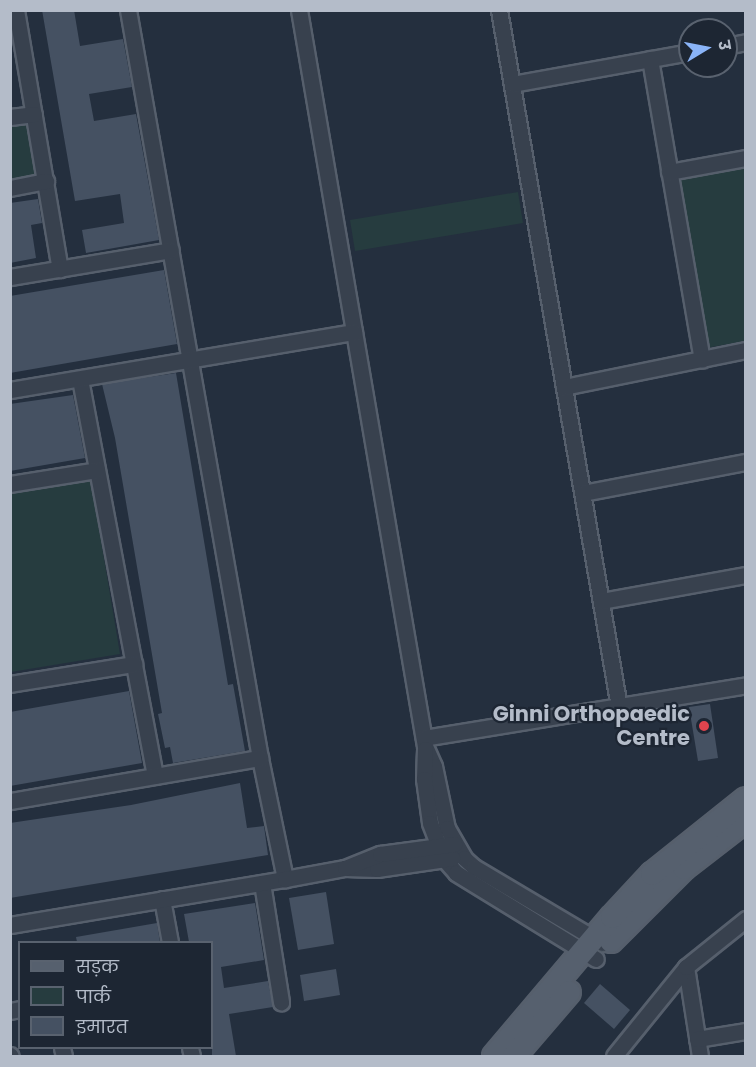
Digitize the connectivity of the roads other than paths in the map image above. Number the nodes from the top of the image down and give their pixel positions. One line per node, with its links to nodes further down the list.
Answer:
1 (16, 10): 5 (street)
2 (128, 10): 15 (street)
3 (299, 10): 18 (street)
4 (499, 10): 8 (street)
5 (16, 38): 9 (street)
6 (678, 54): 7 (street)
7 (650, 59): 8 (street); 12 (street)
8 (512, 84): 23 (street)
9 (34, 114): 10 (street); 13 (street)
10 (10, 117)
11 (746, 158): 12 (street)
12 (669, 172): 21 (street)
13 (46, 181): 14 (street); 16 (street)
14 (10, 188)
15 (171, 250): 16 (street); 20 (street)
16 (60, 269): 17 (street)
17 (10, 277)
18 (354, 332): 20 (street); 35 (street)
19 (746, 350): 21 (street)
20 (190, 360): 22 (street); 36 (street)
21 (702, 360): 23 (street)
22 (80, 379): 24 (street); 26 (street)
23 (564, 387): 28 (street)
24 (10, 390)
25 (746, 462): 28 (street)
26 (97, 470): 27 (street); 31 (street)
27 (10, 484)
28 (582, 493): 30 (street)
29 (746, 575): 30 (street)
30 (601, 601): 34 (street)
31 (134, 664): 32 (street); 37 (street)
32 (10, 684)
33 (746, 685): 34 (street)
34 (619, 707): 35 (street)
35 (425, 742): 41 (street); 42 (street)
36 (260, 758): 37 (street); 44 (street)
37 (155, 776): 39 (street)
38 (746, 799): 50 (main road)
39 (10, 801)
40 (746, 820): 50 (main road)
41 (454, 844): 42 (street); 43 (street)
42 (441, 853): 43 (street); 44 (street); 50 (street)
43 (464, 858): 50 (street)
44 (285, 879): 45 (street)
45 (262, 883): 46 (street); 52 (street)
46 (162, 899): 48 (street); 49 (street)
47 (746, 919): 51 (street)
48 (10, 925)
49 (170, 941)
50 (595, 949): 56 (main road); 57 (main road)
51 (686, 967): 54 (street); 55 (street)
52 (280, 1002)
53 (746, 1031): 55 (street)
54 (629, 1038): 58 (street); 59 (street)
55 (697, 1040): 60 (street)
56 (494, 1056)
57 (514, 1056)
58 (614, 1056)
59 (632, 1056)
60 (700, 1056)

